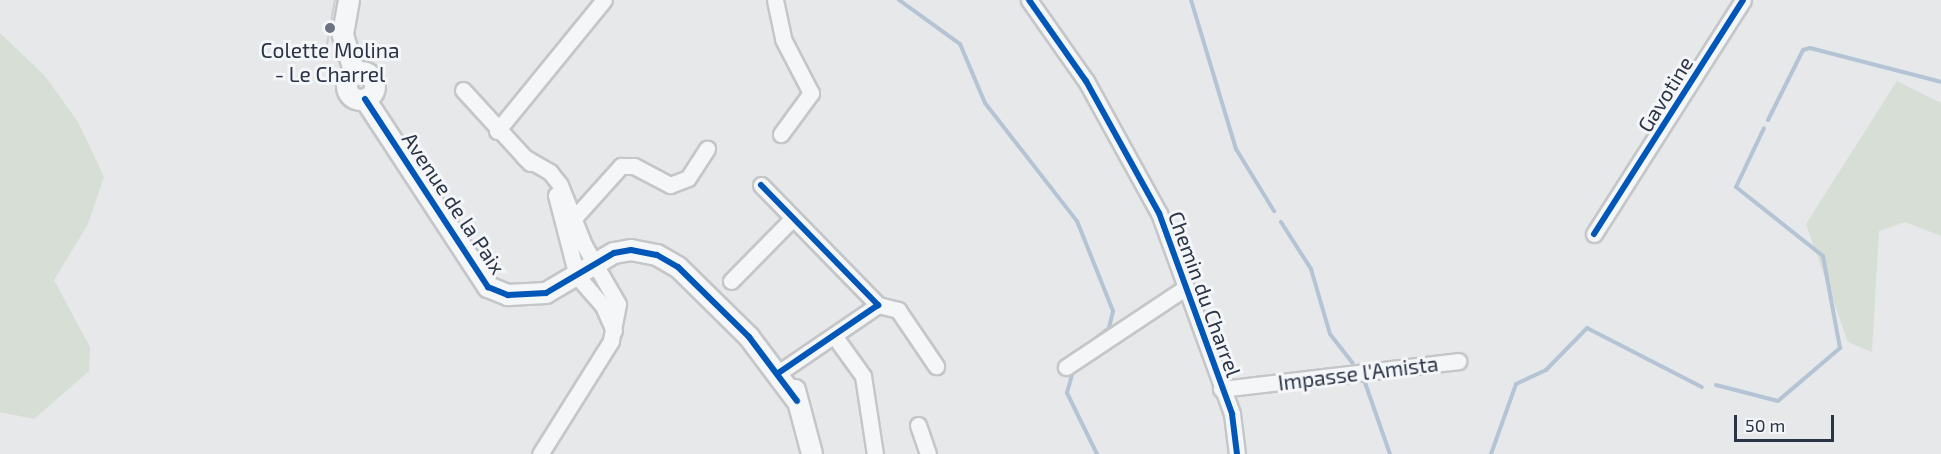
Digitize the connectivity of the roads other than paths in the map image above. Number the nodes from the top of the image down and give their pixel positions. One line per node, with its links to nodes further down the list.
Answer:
1 (349, 0): 15 (street, Avenue de la Paix)
2 (604, 0): 7 (street)
3 (775, 0): 8 (street)
4 (1029, 0): 17 (street, Chemin du Charrel)
5 (1743, 0): 14 (street, Gavotine)
6 (463, 90): 7 (street)
7 (497, 131): 10 (street)
8 (781, 134)
9 (707, 149): 12 (street)
10 (525, 157): 12 (street); 15 (street)
11 (761, 184): 13 (street)
12 (574, 217): 15 (street)
13 (793, 218): 16 (street); 18 (street)
14 (1594, 234)
15 (585, 264): 19 (street); 19 (street); 24 (street); 24 (street)
16 (730, 281)
17 (1185, 288): 23 (street); 25 (street, Chemin du Charrel)
18 (878, 306): 20 (street); 22 (street)
19 (614, 332): 27 (street)
20 (835, 337): 24 (street); 29 (street)
21 (1458, 361): 25 (street, Impasse l'Amista)
22 (936, 366)
23 (1066, 367)
24 (782, 370): 28 (street)
25 (1221, 388): 31 (street, Chemin du Charrel)
26 (918, 425): 30 (street)
27 (540, 454)
28 (812, 454)
29 (875, 454)
30 (928, 454)
31 (1237, 454)

